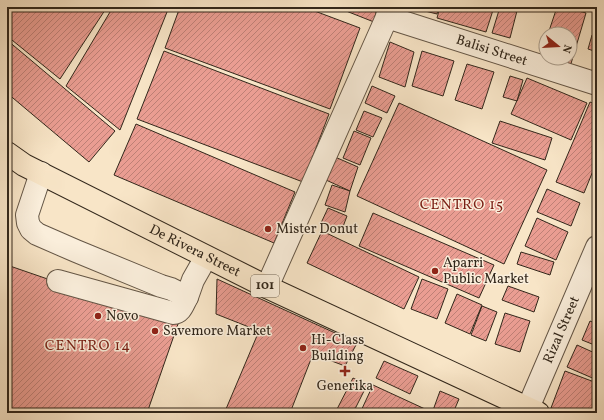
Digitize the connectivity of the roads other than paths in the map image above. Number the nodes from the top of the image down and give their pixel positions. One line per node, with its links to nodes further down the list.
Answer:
1 (388, 12): 2 (street, Balisi Street); 8 (street)
2 (597, 84)
3 (7, 154): 4 (main road, De Rivera Street / 101)
4 (42, 173): 6 (main road, De Rivera Street / 101); 9 (street)
5 (597, 247): 10 (street, Rizal Street)
6 (206, 257): 8 (main road, De Rivera Street / 101); 9 (street)
7 (58, 281): 9 (street)
8 (267, 287): 10 (main road, De Rivera Street / 101)
9 (187, 297)
10 (531, 411)

